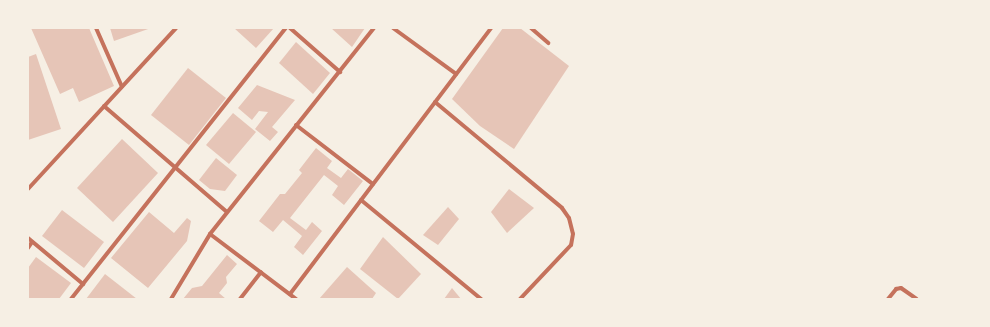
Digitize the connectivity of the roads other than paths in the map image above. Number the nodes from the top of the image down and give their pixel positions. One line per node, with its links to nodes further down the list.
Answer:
1 (96, 28): 13 (street)
2 (176, 28): 9 (street)
3 (286, 28): 17 (street)
4 (290, 28): 11 (street)
5 (374, 28): 11 (street)
6 (393, 28): 12 (street)
7 (491, 28): 12 (street)
8 (531, 28): 10 (street)
9 (172, 30): 13 (street)
10 (548, 43)
11 (340, 72): 16 (street)
12 (456, 74): 14 (street)
13 (122, 87): 15 (street)
14 (435, 102): 18 (street); 34 (street)
15 (104, 106): 17 (street); 19 (street)
16 (296, 125): 18 (street); 21 (street)
17 (175, 167): 21 (street); 27 (street)
18 (373, 184): 20 (street)
19 (28, 189)
20 (361, 200): 28 (street); 33 (street)
21 (227, 212): 22 (street)
22 (210, 234): 26 (street); 30 (street)
23 (28, 238): 24 (street)
24 (32, 242): 25 (street); 27 (street)
25 (28, 248)
26 (261, 272): 28 (street); 31 (street)
27 (83, 284): 29 (street)
28 (290, 294): 32 (street)
29 (71, 299)
30 (171, 299)
31 (240, 299)
32 (296, 299)
33 (481, 299)
34 (520, 299)
35 (888, 299): 36 (street)
36 (917, 299)

